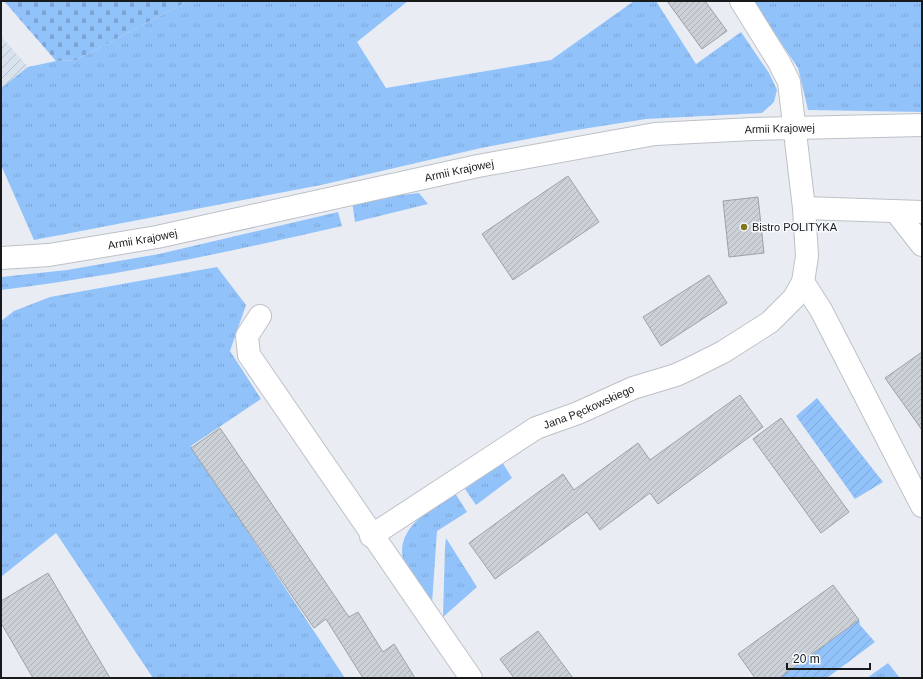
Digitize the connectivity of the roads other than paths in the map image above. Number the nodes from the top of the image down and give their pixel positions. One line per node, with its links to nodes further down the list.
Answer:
1 (741, 1): 3 (street, Jana Pęckowskiego)
2 (922, 125): 3 (street, Armii Krajowej)
3 (794, 128): 4 (street, Jana Pęckowskiego); 8 (street, Armii Krajowej)
4 (804, 208): 6 (street); 9 (street, Jana Pęckowskiego)
5 (922, 212): 6 (street)
6 (897, 213): 7 (street)
7 (922, 245)
8 (1, 258)
9 (803, 282): 11 (street); 12 (street, Jana Pęckowskiego)
10 (260, 316): 12 (street)
11 (922, 506)
12 (372, 536): 13 (street)
13 (471, 678)

